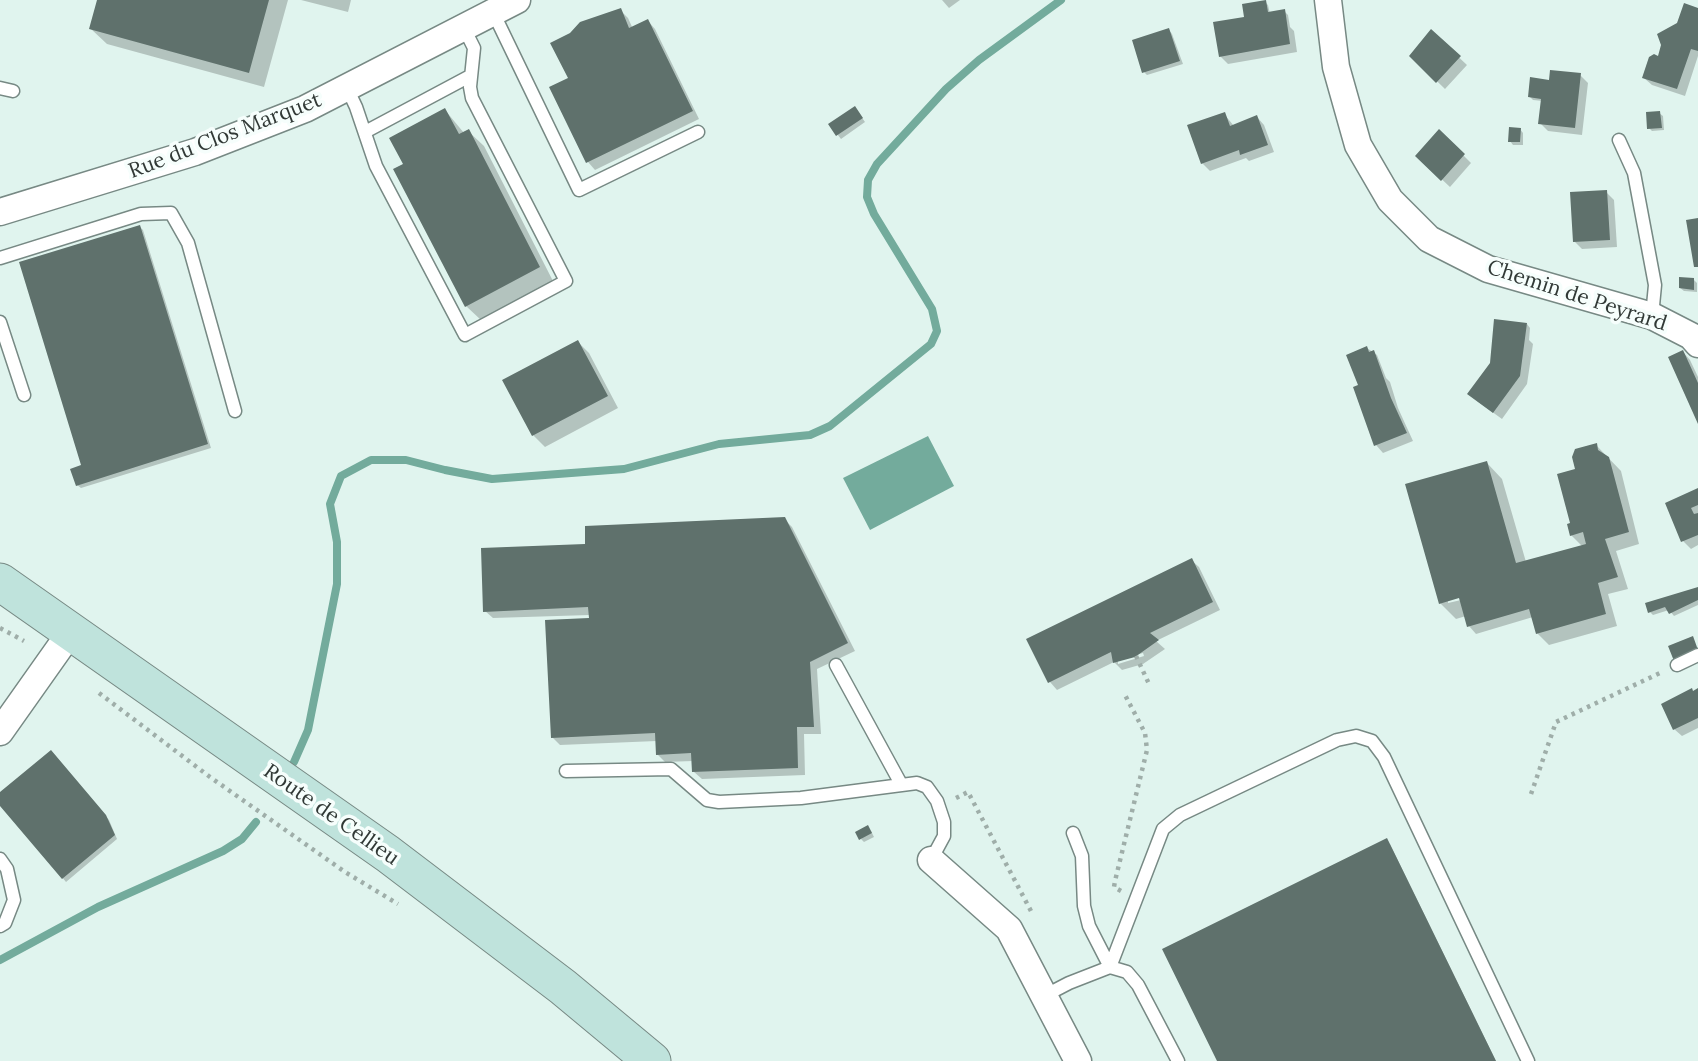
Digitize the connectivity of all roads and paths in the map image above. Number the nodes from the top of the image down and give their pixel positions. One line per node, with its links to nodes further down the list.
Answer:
1 (517, 0): 3 (street, Rue du Clos Marquet)
2 (1328, 0): 12 (street, Chemin de Peyrard)
3 (493, 12): 4 (street, Rue du Clos Marquet); 8 (lane)
4 (464, 28): 5 (lane); 6 (street, Rue du Clos Marquet)
5 (470, 76): 7 (lane); 7 (lane)
6 (347, 88): 7 (lane); 10 (street, Rue du Clos Marquet)
7 (365, 132)
8 (698, 132)
9 (1619, 140): 12 (lane)
10 (0, 212)
11 (0, 258): 16 (lane)
12 (1652, 316): 14 (street, Chemin de Peyrard)
13 (0, 322): 15 (lane)
14 (1698, 344)
15 (24, 395)
16 (235, 411)
17 (0, 582): 18 (main road, Route de Cellieu)
18 (69, 633): 26 (street); 38 (main road, Route de Cellieu)
19 (1698, 655): 22 (lane)
20 (1136, 656): 23 (path)
21 (836, 665): 28 (lane)
22 (1677, 665): 29 (path)
23 (1149, 684)
24 (91, 685): 34 (path)
25 (1125, 695): 33 (path)
26 (0, 732)
27 (566, 771): 28 (lane)
28 (901, 784): 32 (lane)
29 (1531, 794)
30 (1073, 833): 36 (lane)
31 (0, 859): 35 (lane)
32 (931, 860): 37 (street)
33 (1137, 896): 36 (lane); 41 (lane)
34 (405, 908)
35 (0, 926)
36 (1110, 967): 37 (lane); 40 (lane)
37 (1044, 996): 39 (street)
38 (652, 1061)
39 (1078, 1061)
40 (1178, 1061)
41 (1528, 1061)

